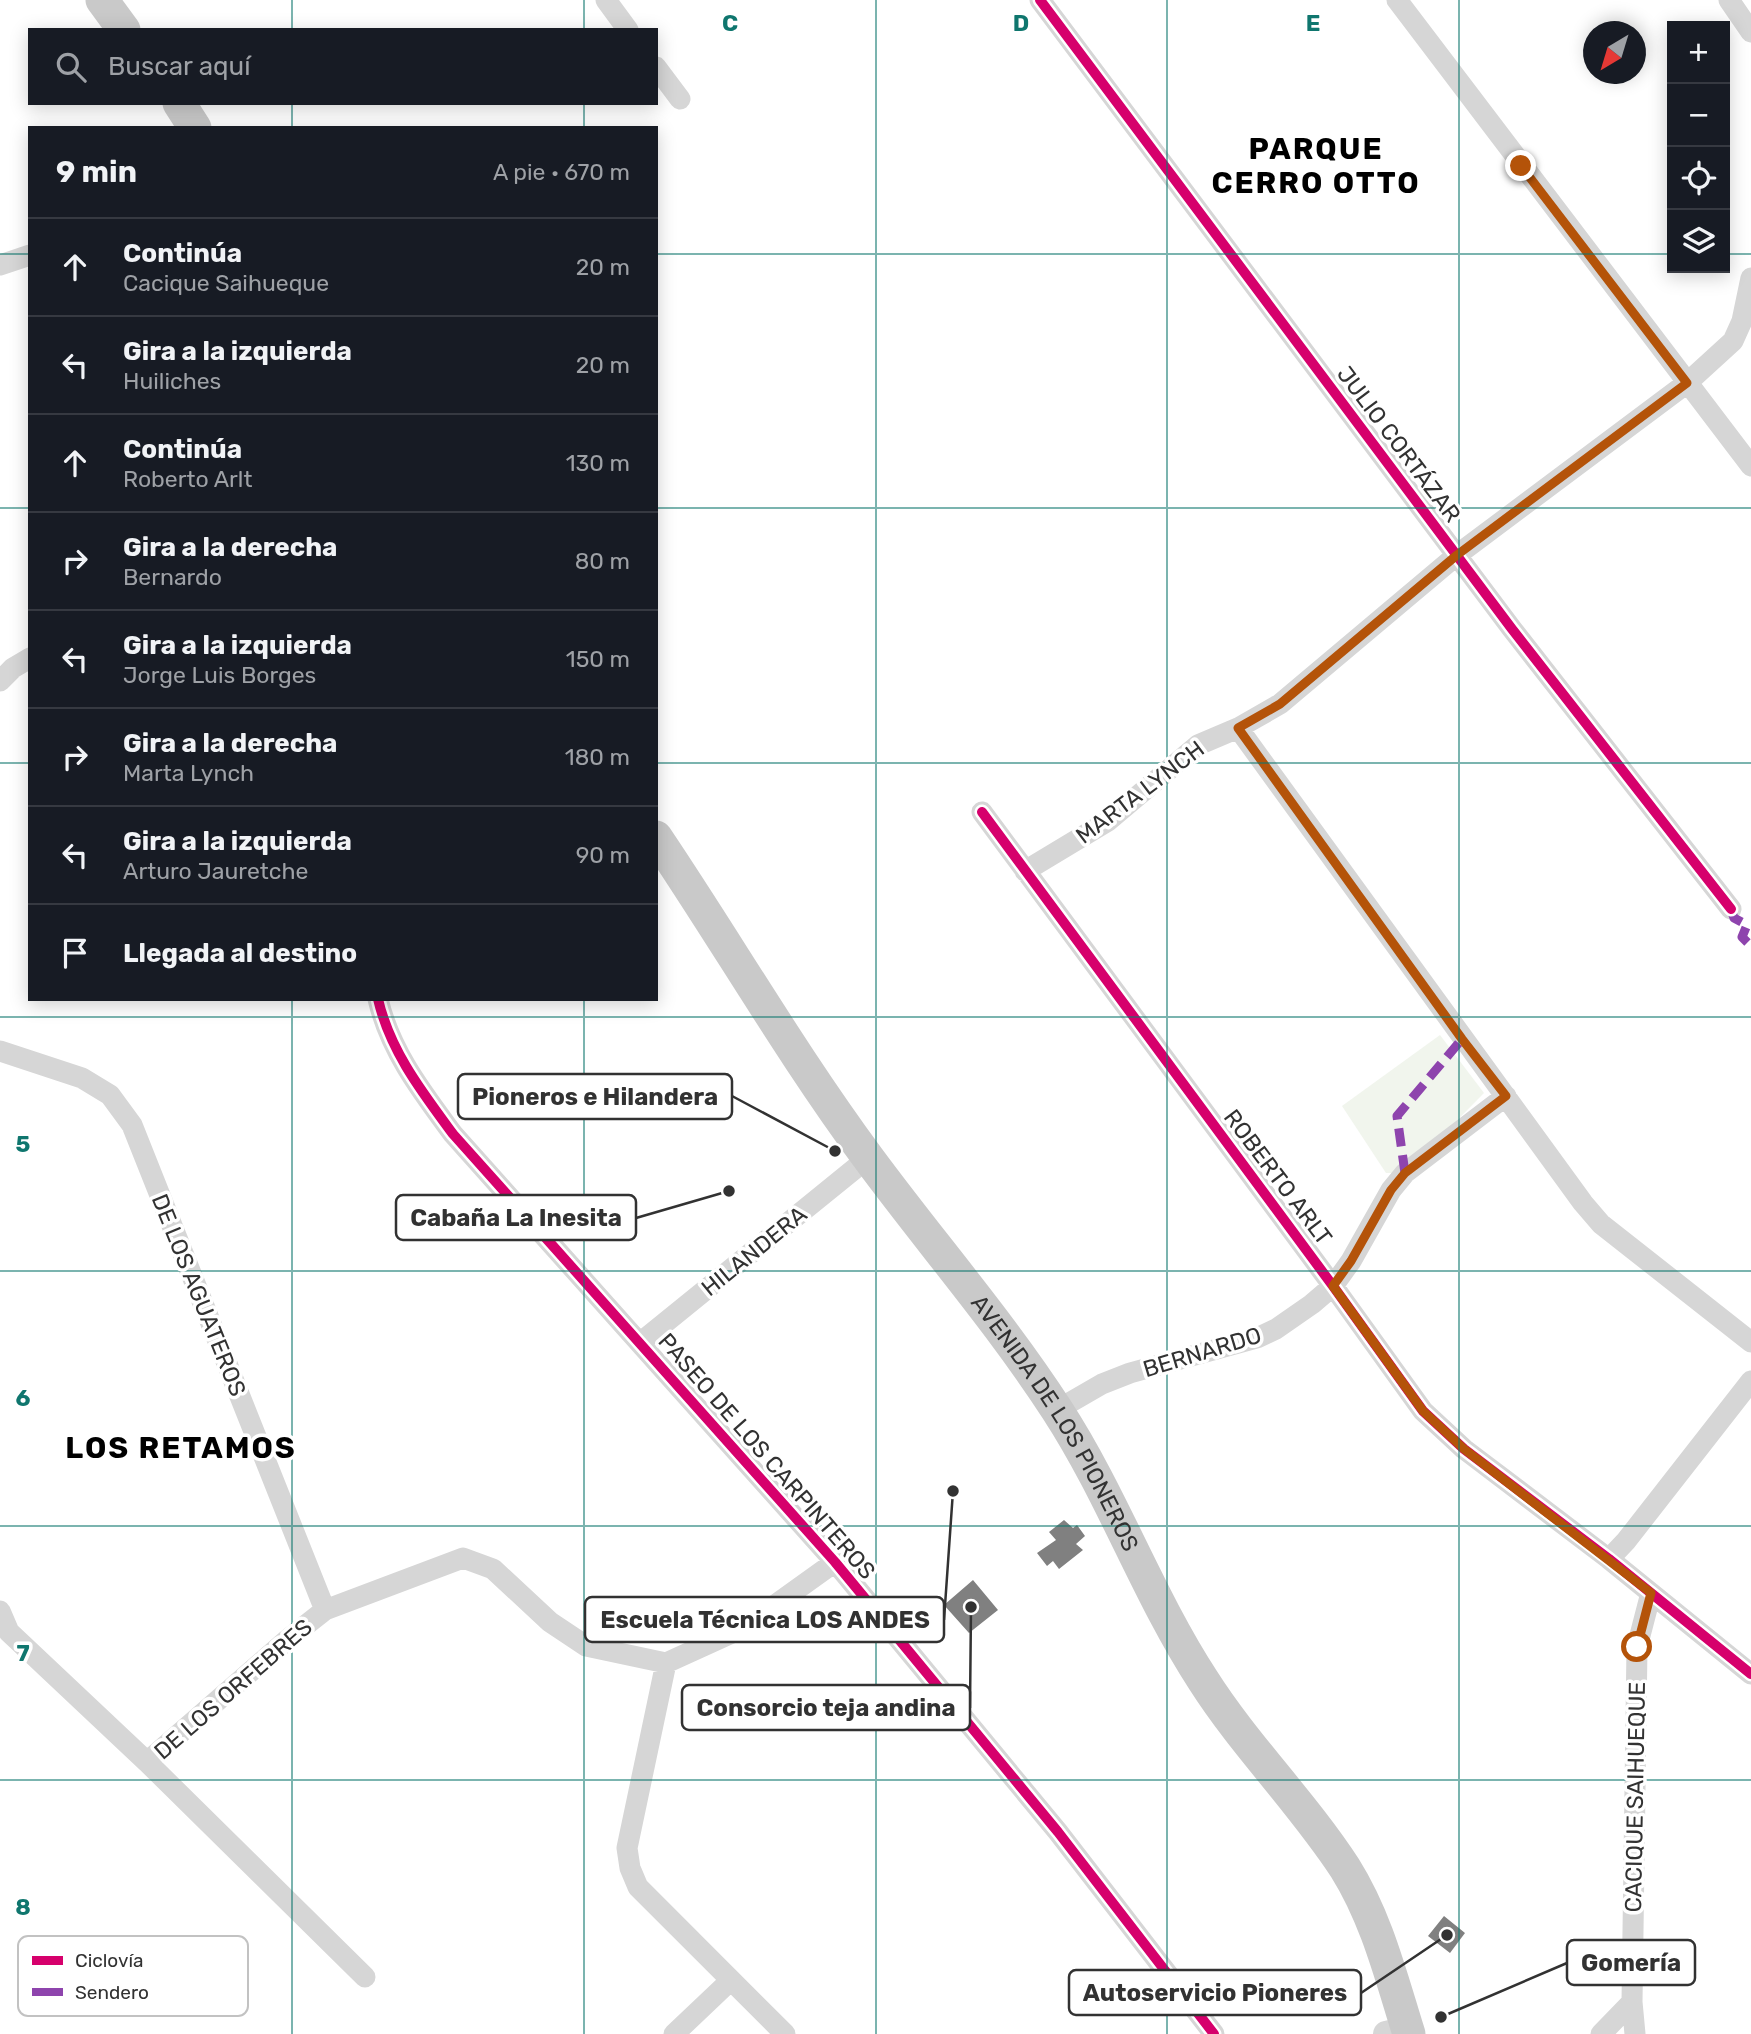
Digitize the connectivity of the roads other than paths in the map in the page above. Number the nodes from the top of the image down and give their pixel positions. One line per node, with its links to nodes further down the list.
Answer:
1 (102, 0): 6 (main road)
2 (606, 0): 7 (street)
3 (1040, 0): 18 (street, JULIO CORTÁZAR)
4 (1397, 0): 16 (street)
5 (1729, 0): 8 (street)
6 (123, 28)
7 (627, 28)
8 (1751, 32)
9 (658, 70): 10 (street)
10 (680, 99)
11 (180, 105): 12 (main road)
12 (194, 126)
13 (28, 257): 14 (street)
14 (0, 265)
15 (1751, 278): 16 (street, MARTA LYNCH)
16 (1687, 383): 17 (street); 18 (street, MARTA LYNCH)
17 (1751, 467)
18 (1457, 555): 21 (street, MARTA LYNCH); 25 (street, JULIO CORTÁZAR)
19 (28, 659): 20 (street)
20 (0, 681)
21 (1238, 728): 24 (street, MARTA LYNCH); 28 (street)
22 (982, 813): 24 (street, ROBERTO ARLT)
23 (658, 840): 29 (main road, AVENIDA DE LOS PIONEROS)
24 (1025, 871): 30 (street, ROBERTO ARLT)
25 (1731, 909)
26 (379, 1001): 32 (street, PASEO DE LOS CARPINTEROS)
27 (0, 1051): 39 (street, DE LOS AGUATEROS)
28 (1506, 1096): 30 (street, BERNARDO); 31 (street)
29 (868, 1158): 32 (street, HILANDERA); 34 (main road, AVENIDA DE LOS PIONEROS)
30 (1333, 1286): 34 (street, BERNARDO); 35 (street, ROBERTO ARLT)
31 (1751, 1342)
32 (640, 1343): 36 (street, PASEO DE LOS CARPINTEROS)
33 (1751, 1381): 35 (street)
34 (1057, 1410): 47 (main road, AVENIDA DE LOS PIONEROS)
35 (1609, 1559): 37 (street, ROBERTO ARLT)
36 (835, 1562): 41 (street); 50 (street, PASEO DE LOS CARPINTEROS)
37 (1651, 1593): 42 (street, ROBERTO ARLT); 46 (street, CACIQUE SAIHUEQUE)
38 (0, 1611): 40 (street)
39 (325, 1611): 41 (street, DE LOS ORFEBRES); 43 (street, DE LOS ORFEBRES)
40 (5, 1638): 43 (street)
41 (666, 1663): 45 (street)
42 (1751, 1674)
43 (147, 1762): 44 (street)
44 (365, 1977)
45 (731, 1980): 48 (street); 49 (street)
46 (1632, 2002): 51 (street); 52 (street, CACIQUE SAIHUEQUE)
47 (1401, 2032)
48 (674, 2034)
49 (785, 2034)
50 (1214, 2034)
51 (1601, 2034)
52 (1635, 2034)

